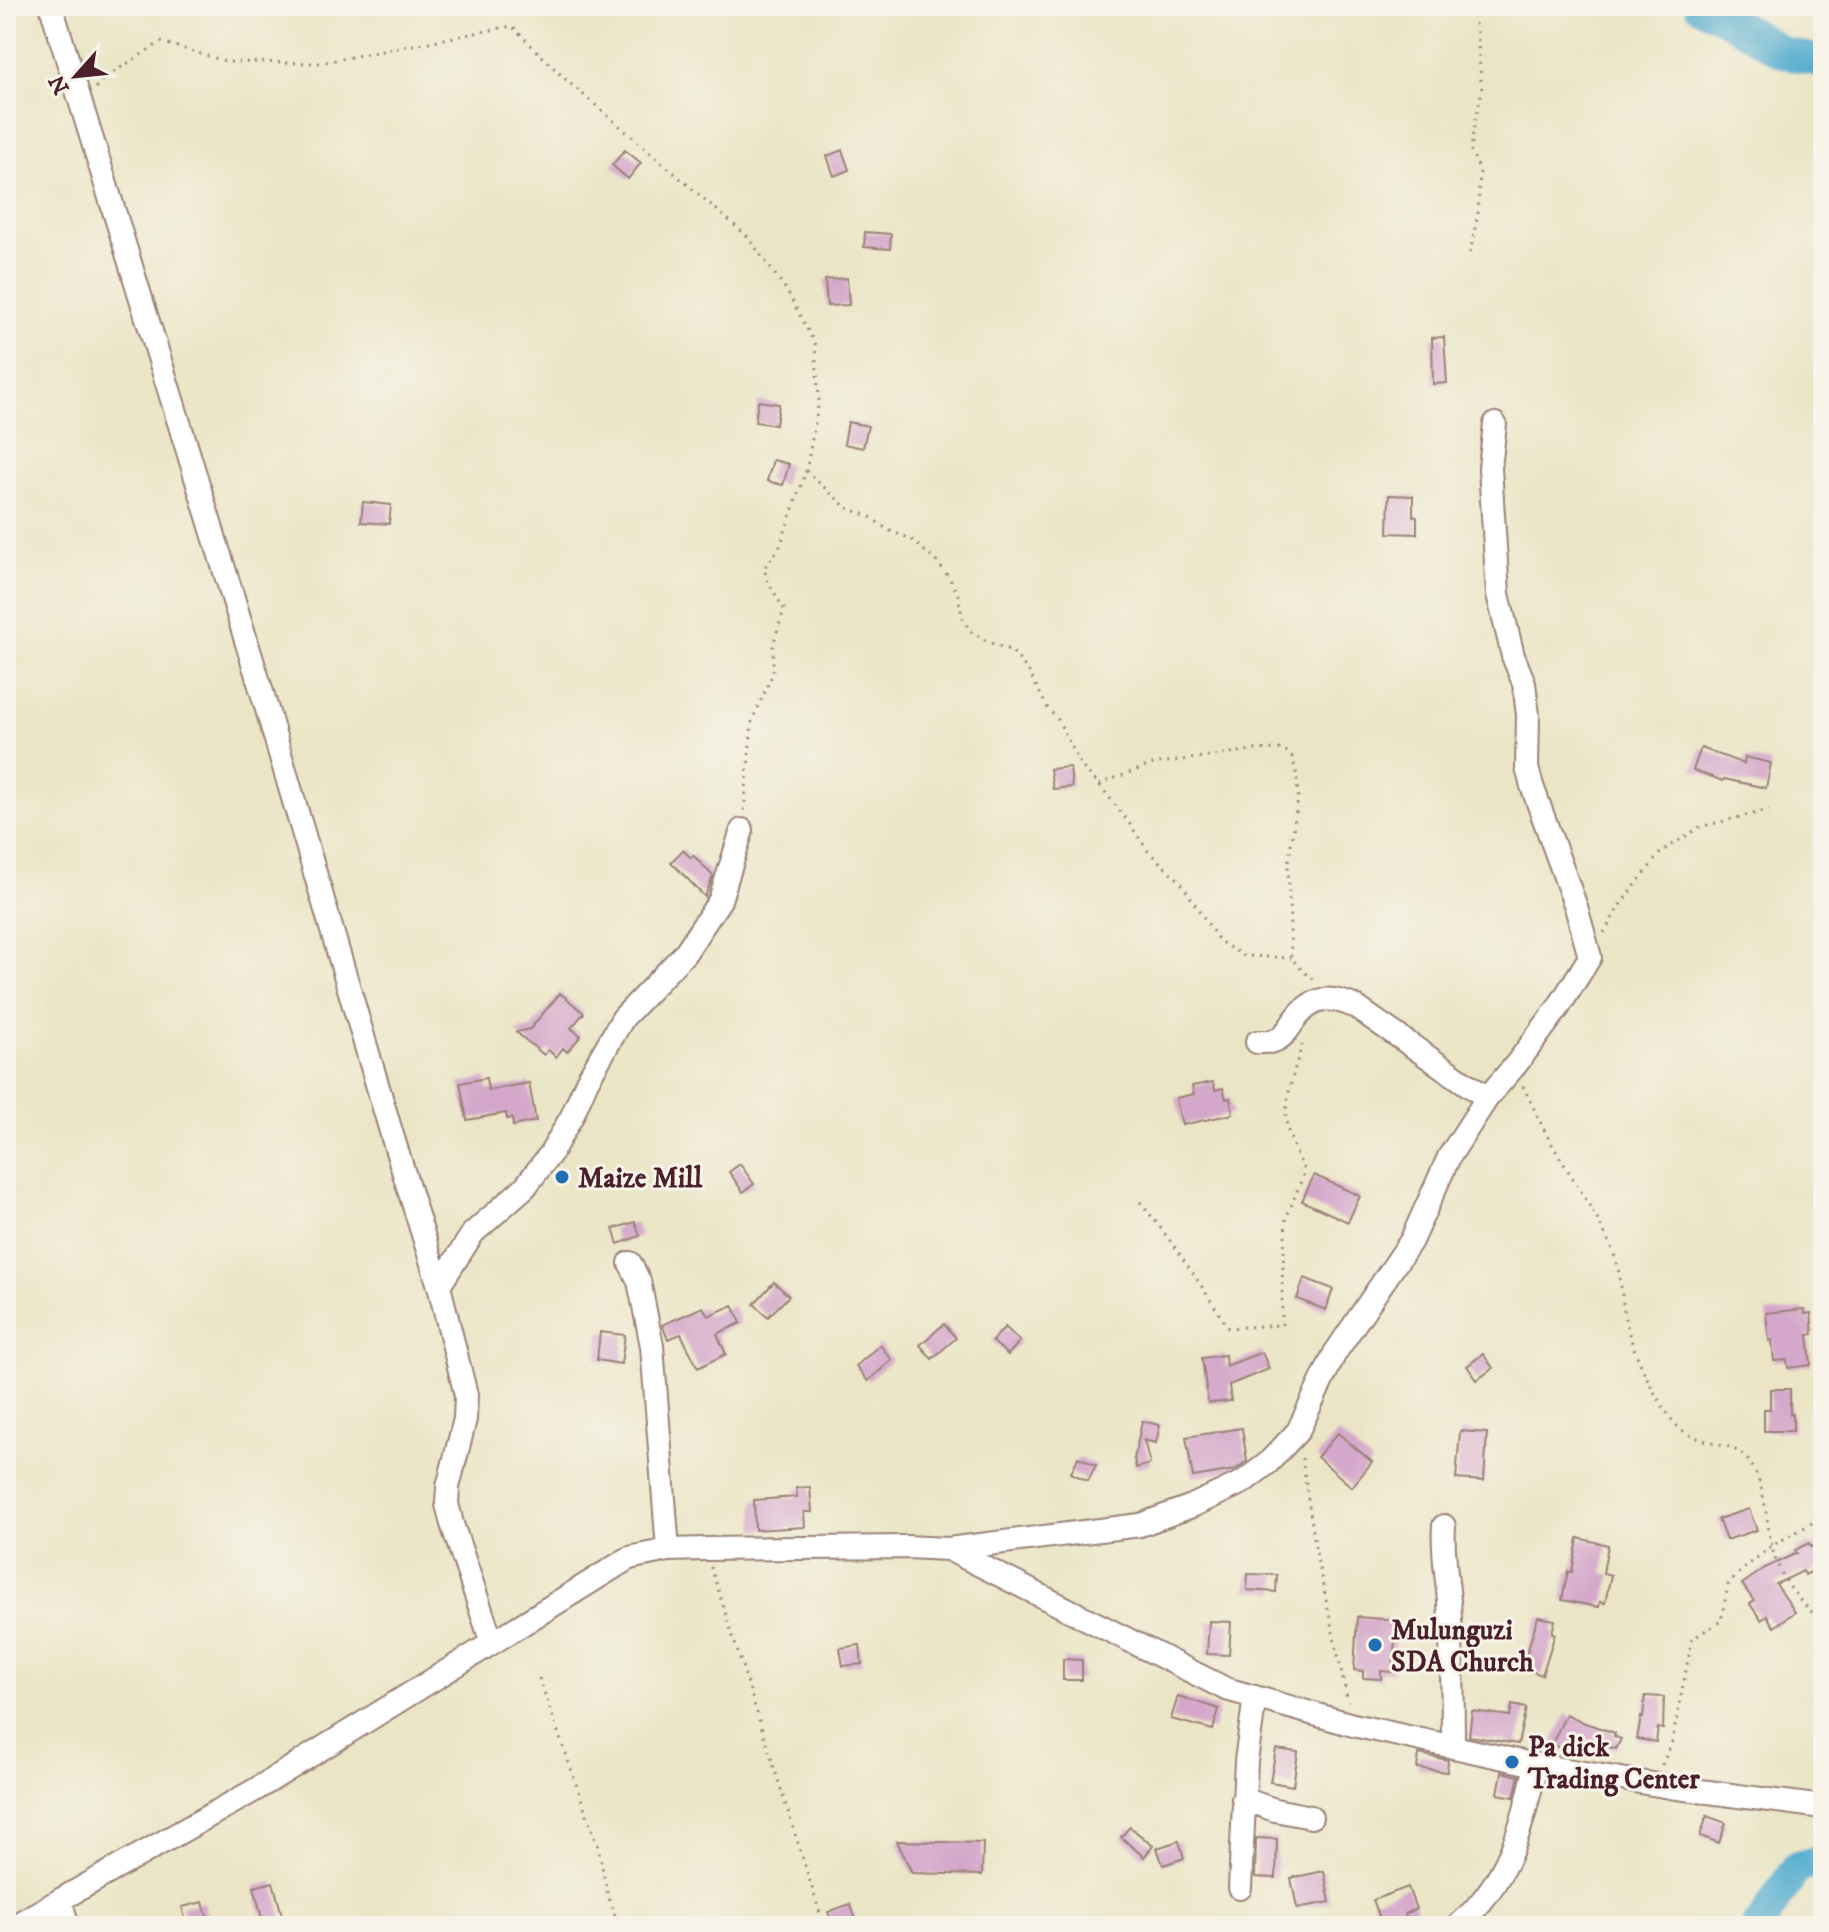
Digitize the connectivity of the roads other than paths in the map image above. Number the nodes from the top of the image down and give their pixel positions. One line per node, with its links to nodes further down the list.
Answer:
1 (51, 6): 7 (street)
2 (1495, 424): 5 (street)
3 (742, 830): 7 (street)
4 (1257, 1042): 5 (street)
5 (1494, 1091): 9 (street)
6 (630, 1263): 10 (street)
7 (439, 1286): 11 (street)
8 (1444, 1526): 13 (street)
9 (948, 1549): 10 (street); 12 (street)
10 (668, 1550): 11 (street)
11 (492, 1643): 19 (street)
12 (1255, 1697): 13 (street); 15 (street)
13 (1453, 1747): 14 (street)
14 (1536, 1765): 16 (street); 22 (street)
15 (1243, 1799): 17 (street); 18 (street)
16 (1823, 1807)
17 (1311, 1817)
18 (1240, 1888)
19 (60, 1900): 20 (street); 21 (street)
20 (14, 1926)
21 (68, 1926)
22 (1458, 1926)

